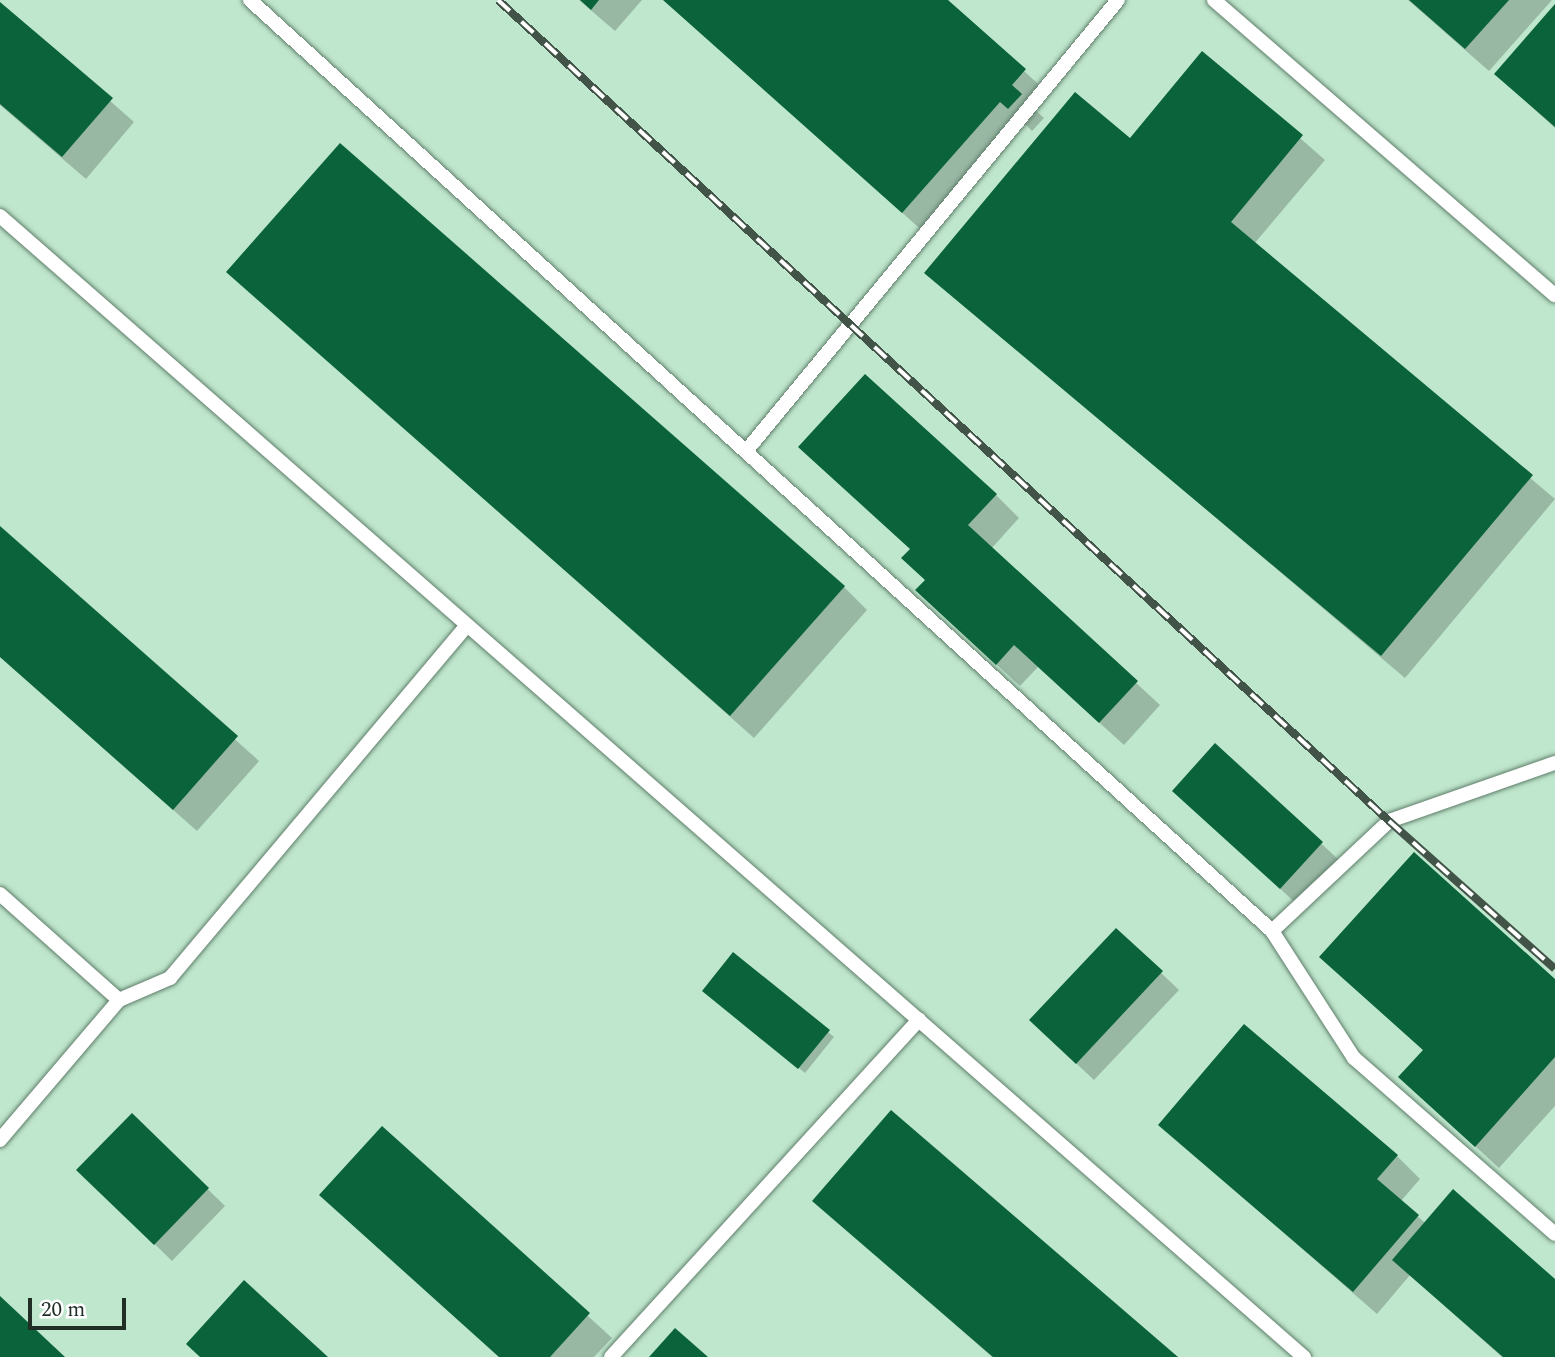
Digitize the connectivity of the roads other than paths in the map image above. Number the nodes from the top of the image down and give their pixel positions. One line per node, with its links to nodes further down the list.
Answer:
1 (250, 0): 6 (lane)
2 (1118, 0): 6 (lane)
3 (1214, 0): 5 (lane)
4 (0, 216): 7 (lane)
5 (1555, 295)
6 (747, 450): 10 (lane)
7 (467, 625): 11 (lane); 12 (lane)
8 (1555, 763): 10 (lane)
9 (0, 894): 11 (lane)
10 (1272, 930): 14 (lane)
11 (118, 1000): 13 (lane)
12 (919, 1020): 15 (lane); 16 (lane)
13 (0, 1140)
14 (1555, 1234)
15 (611, 1357)
16 (1304, 1357)

